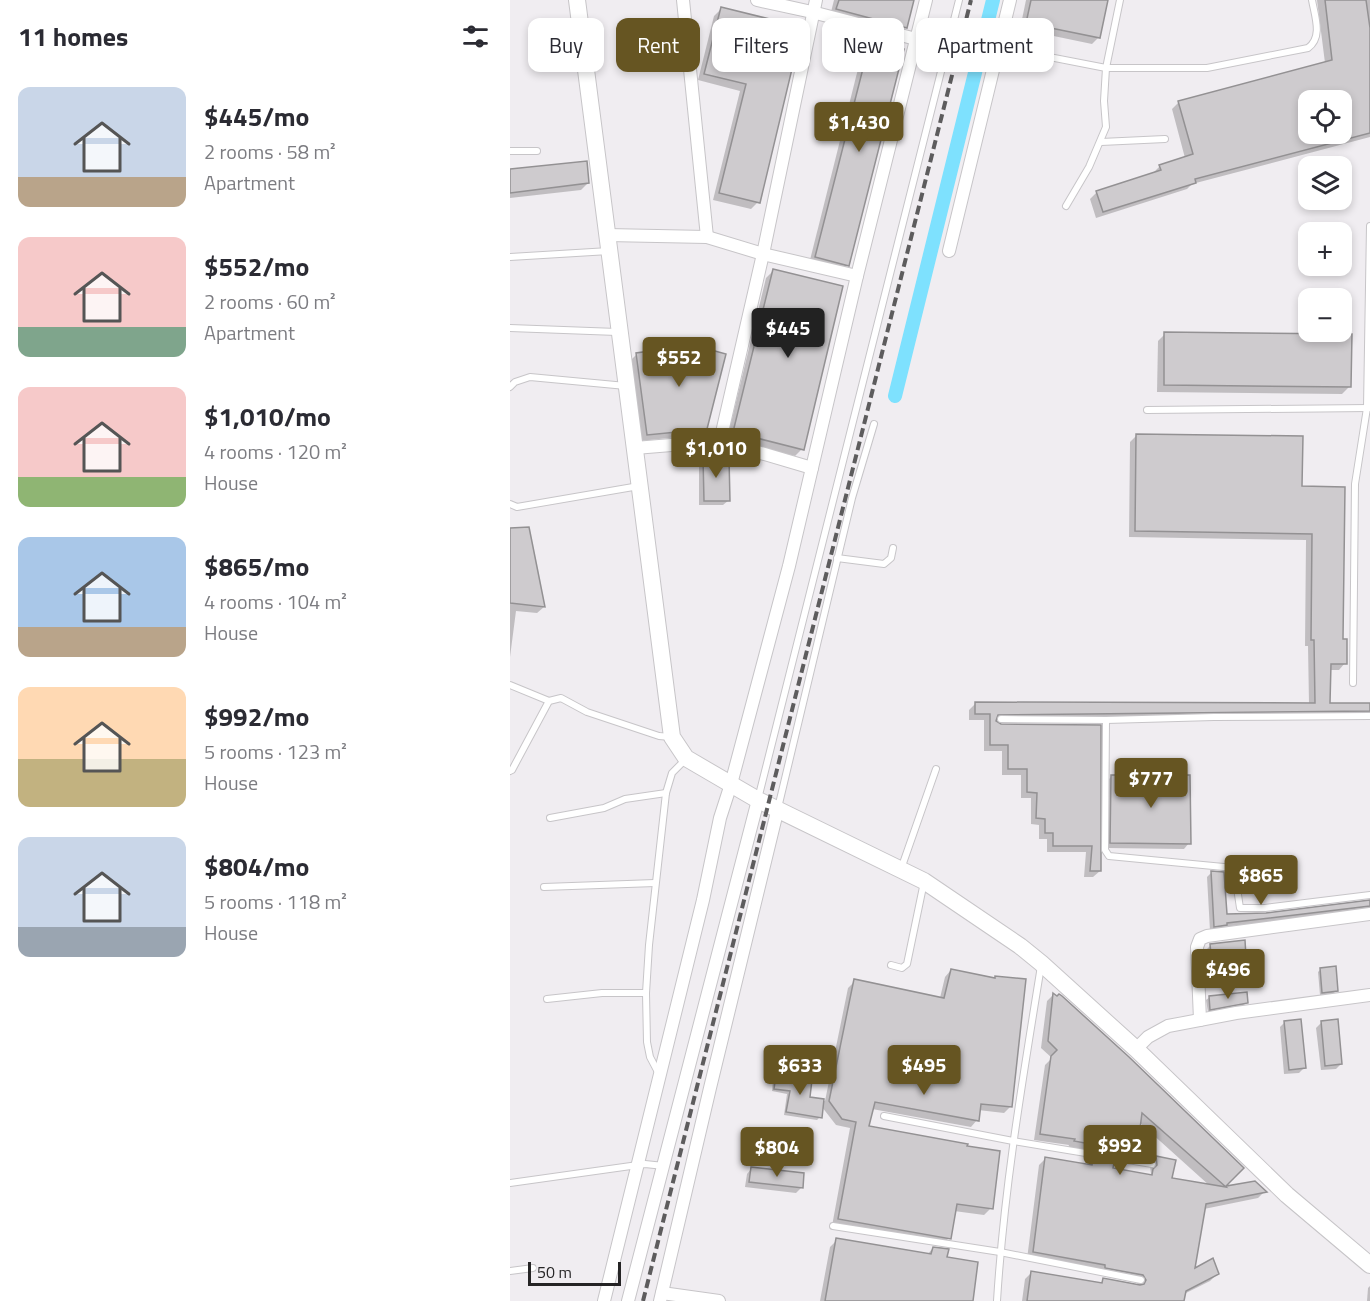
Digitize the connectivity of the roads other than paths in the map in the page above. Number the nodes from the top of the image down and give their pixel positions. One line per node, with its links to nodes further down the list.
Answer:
1 (577, 0): 23 (street)
2 (683, 0): 22 (street)
3 (757, 0): 9 (street)
4 (926, 0): 10 (street)
5 (958, 0): 54 (lane)
6 (1010, 0): 11 (street)
7 (1120, 0): 14 (lane)
8 (1312, 0): 14 (lane)
9 (814, 6): 12 (street); 25 (street)
10 (921, 18)
11 (1005, 18)
12 (916, 39): 27 (street)
13 (1054, 58): 14 (lane)
14 (1106, 69): 17 (lane)
15 (992, 72): 24 (street)
16 (1165, 139): 17 (lane)
17 (1101, 142): 20 (lane)
18 (537, 150): 19 (lane)
19 (510, 151)
20 (1066, 206)
21 (1370, 226): 32 (lane)
22 (706, 237): 23 (street); 25 (street)
23 (608, 243): 26 (lane); 29 (street)
24 (949, 251)
25 (763, 254): 27 (street); 35 (street)
26 (510, 257)
27 (857, 276): 37 (street)
28 (510, 328): 29 (lane)
29 (620, 332): 30 (street)
30 (626, 386): 31 (lane); 36 (street)
31 (510, 387)
32 (1369, 408): 33 (lane); 42 (lane)
33 (1147, 410)
34 (874, 424): 41 (lane)
35 (720, 441): 36 (street); 37 (street)
36 (634, 448): 38 (street)
37 (812, 468): 52 (street)
38 (639, 486): 39 (lane); 48 (street)
39 (510, 504)
40 (893, 548): 41 (lane)
41 (837, 558): 55 (lane)
42 (1353, 683)
43 (510, 685): 44 (lane)
44 (549, 701): 48 (lane); 51 (lane)
45 (1370, 716): 47 (lane)
46 (1001, 719): 47 (lane)
47 (1106, 720): 61 (lane)
48 (672, 737): 49 (street)
49 (686, 758): 52 (street); 53 (lane)
50 (936, 769): 57 (lane)
51 (510, 771)
52 (731, 784): 54 (street); 70 (street)
53 (666, 793): 56 (lane); 59 (lane)
54 (758, 800): 55 (street); 75 (street)
55 (778, 808): 57 (street); 84 (street)
56 (550, 818)
57 (901, 870): 58 (street)
58 (924, 881): 63 (street); 64 (lane)
59 (655, 884): 60 (lane); 65 (lane)
60 (544, 887)
61 (1370, 895)
62 (1370, 914): 68 (street)
63 (1041, 963): 69 (street); 72 (lane)
64 (891, 966)
65 (646, 993): 67 (lane); 70 (lane)
66 (1370, 995): 68 (street)
67 (547, 999)
68 (1200, 1020): 69 (street)
69 (1136, 1049): 80 (street)
70 (659, 1074): 73 (street)
71 (884, 1116): 72 (lane)
72 (1013, 1141): 74 (lane); 79 (lane)
73 (640, 1164): 75 (lane); 77 (lane); 85 (street)
74 (1152, 1164)
75 (660, 1166): 86 (street)
76 (510, 1175): 77 (lane)
77 (512, 1183)
78 (832, 1226): 79 (lane)
79 (1000, 1252): 83 (lane); 88 (lane)
80 (1370, 1266)
81 (533, 1268): 82 (lane)
82 (510, 1270)
83 (1141, 1280)
84 (661, 1297): 87 (street)
85 (604, 1301)
86 (628, 1301)
87 (719, 1301)
88 (997, 1301)

